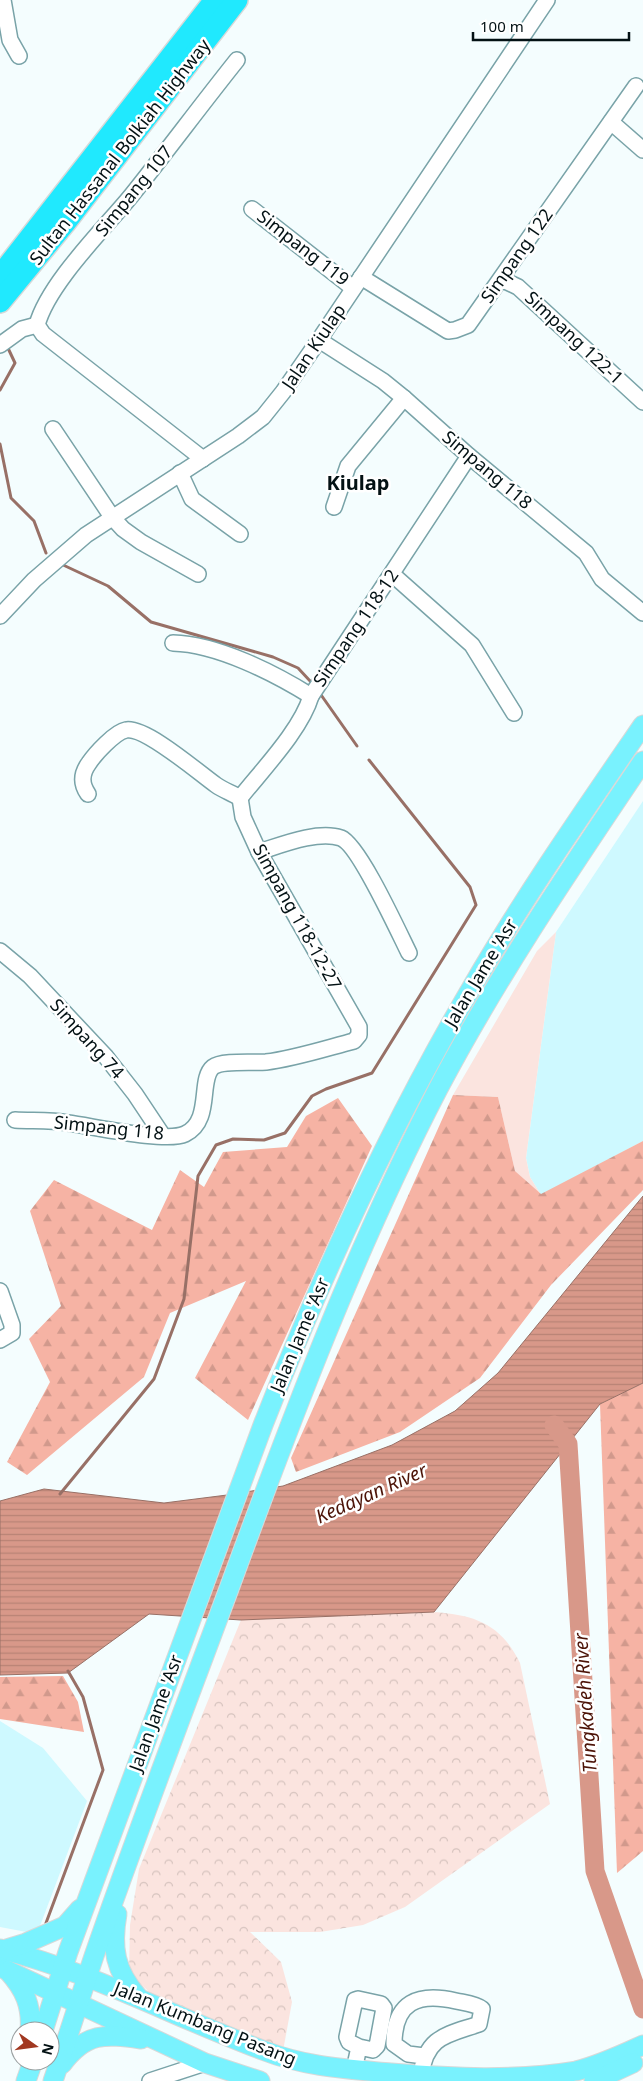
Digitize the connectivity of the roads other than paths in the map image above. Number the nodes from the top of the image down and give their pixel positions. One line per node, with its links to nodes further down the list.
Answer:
1 (3, 0): 5 (street)
2 (215, 0): 11 (highway, Sultan Hassanal Bolkiah Highway)
3 (237, 0): 14 (highway, Sultan Hassanal Bolkiah Highway)
4 (547, 0): 13 (street, Jalan Kiulap)
5 (18, 56)
6 (237, 60): 15 (street, Simpang 107)
7 (639, 80): 8 (street, Simpang 122)
8 (611, 122): 9 (street); 12 (street, Simpang 122)
9 (643, 150)
10 (252, 209): 13 (street, Simpang 119)
11 (0, 276)
12 (501, 279): 13 (street, Simpang 122); 19 (street, Simpang 122-1)
13 (357, 283): 16 (street, Jalan Kiulap)
14 (0, 302)
15 (37, 325): 17 (street); 22 (street)
16 (319, 340): 18 (street, Simpang 118); 22 (street, Jalan Kiulap)
17 (0, 345)
18 (404, 398): 21 (street, Simpang 118); 24 (street)
19 (643, 402)
20 (53, 429): 25 (street)
21 (469, 456): 28 (street, Simpang 118-12); 30 (street, Simpang 118)
22 (203, 458): 23 (street, Jalan Kiulap)
23 (180, 473): 25 (street, Jalan Kiulap); 26 (street)
24 (334, 507)
25 (112, 517): 27 (street); 29 (street, Jalan Kiulap)
26 (240, 534)
27 (198, 574)
28 (392, 574): 32 (street, Simpang 118-12); 33 (street)
29 (2, 609)
30 (643, 613)
31 (173, 643): 32 (street)
32 (311, 696): 39 (street, Simpang 118-12)
33 (514, 713)
34 (643, 725): 48 (main road, Jalan Jame 'Asr)
35 (643, 762): 38 (main road, Jalan Jame 'Asr)
36 (643, 776): 38 (main road)
37 (88, 794): 39 (street)
38 (619, 797): 49 (main road, Jalan Jame 'Asr)
39 (240, 798): 40 (street, Simpang 118-12-27)
40 (259, 852): 42 (street); 43 (street, Simpang 118-12-27)
41 (0, 952): 45 (street, Simpang 74)
42 (409, 953)
43 (359, 1035): 45 (street, Simpang 118)
44 (16, 1120): 45 (street, Simpang 118)
45 (164, 1136)
46 (0, 1291): 47 (street)
47 (0, 1340)
48 (101, 1862): 49 (main road); 50 (main road, Jalan Jame 'Asr)
49 (125, 1871): 53 (main road, Jalan Jame 'Asr); 55 (main road)
50 (86, 1902): 51 (main road); 52 (main road, Jalan Jame 'Asr)
51 (2, 1959): 52 (main road, Jalan Kumbang Pasang); 54 (main road, Jalan Kumbang Pasang); 57 (main road)
52 (63, 1969): 53 (main road, Jalan Kumbang Pasang); 54 (main road, Jalan Jame 'Asr)
53 (87, 1978): 55 (main road, Jalan Kumbang Pasang); 56 (main road, Jalan Jame 'Asr)
54 (56, 1992): 56 (main road, Jalan Kumbang Pasang); 58 (main road, Jalan Jame 'Asr)
55 (141, 2000): 64 (main road, Jalan Kumbang Pasang)
56 (79, 2004): 59 (main road, Jalan Kumbang Pasang); 67 (main road, Jalan Jame 'Asr)
57 (31, 2021)
58 (46, 2021)
59 (160, 2042): 63 (main road, Jalan Kumbang Pasang); 67 (main road)
60 (359, 2047): 64 (street)
61 (641, 2052): 65 (main road, Jalan Kumbang Pasang); 72 (main road, Jalan Kumbang Pasang)
62 (424, 2056): 62 (street); 66 (street)
63 (205, 2062): 69 (street); 70 (main road, Jalan Kumbang Pasang)
64 (354, 2070): 66 (main road, Jalan Kumbang Pasang)
65 (578, 2070): 68 (main road, Jalan Kumbang Pasang); 71 (main road)
66 (421, 2075): 68 (main road, Jalan Kumbang Pasang)
67 (55, 2076)
68 (467, 2080)
69 (150, 2081)
70 (260, 2081)
71 (558, 2081)
72 (594, 2081)

